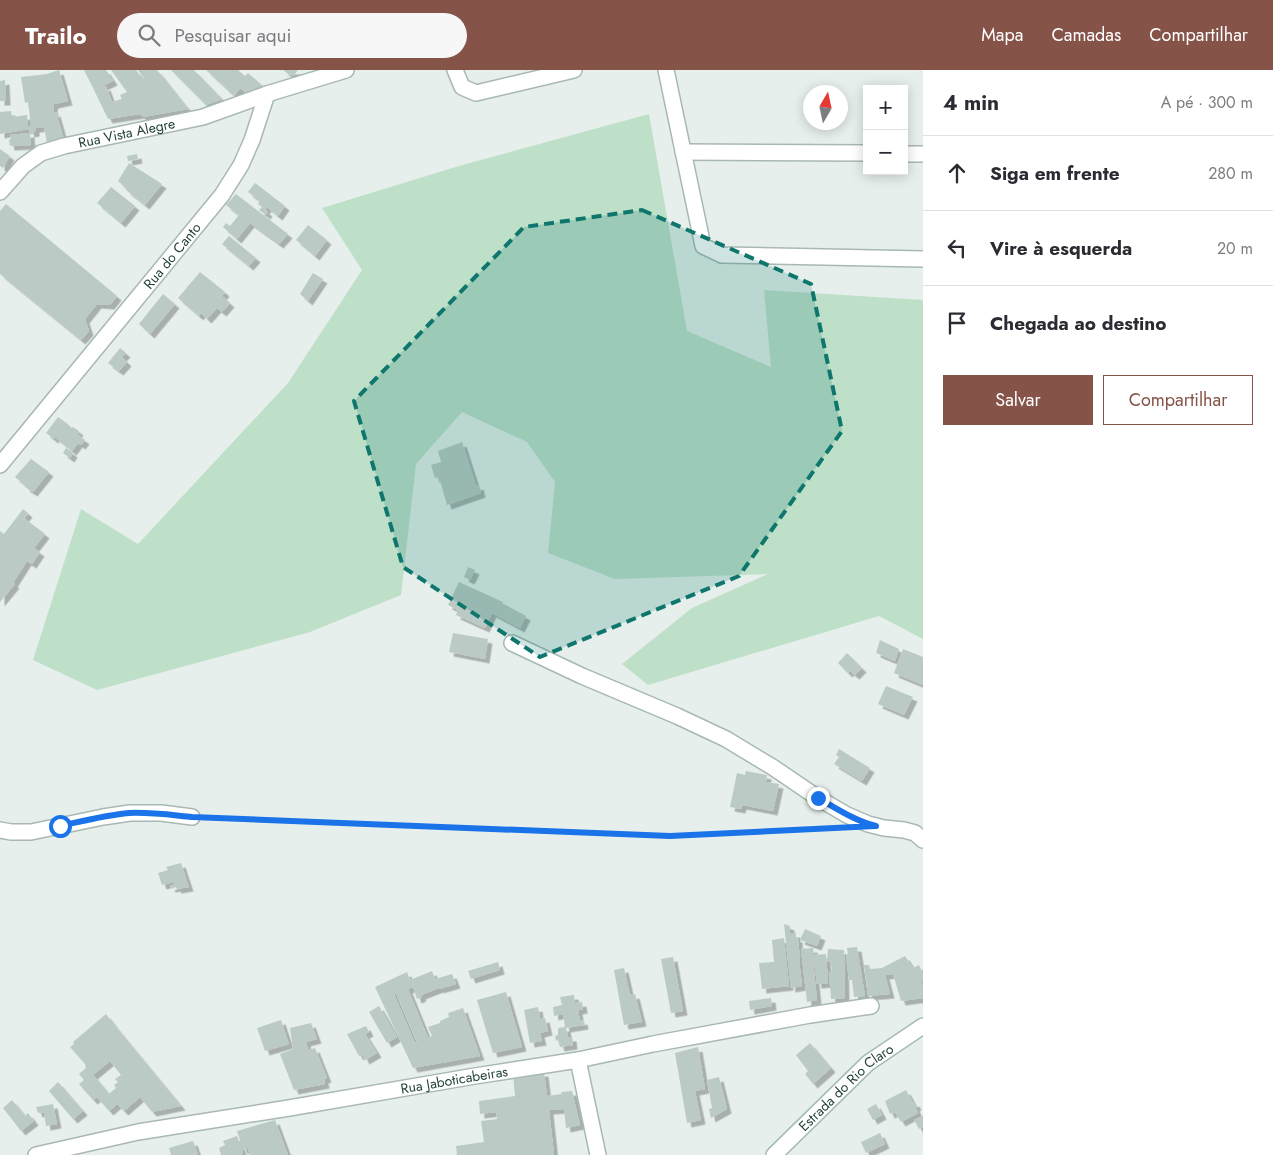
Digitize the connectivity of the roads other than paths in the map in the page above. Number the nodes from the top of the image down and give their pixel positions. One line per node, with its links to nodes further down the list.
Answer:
1 (346, 70): 5 (street)
2 (454, 70): 3 (street)
3 (574, 70)
4 (666, 70): 6 (street)
5 (267, 94): 10 (street, Rua Vista Alegre); 12 (street, Rua do Canto)
6 (683, 152): 7 (street); 11 (street)
7 (863, 153)
8 (908, 154): 9 (street)
9 (923, 154)
10 (0, 192)
11 (923, 259)
12 (0, 465)
13 (512, 642): 16 (street)
14 (192, 817): 15 (street)
15 (0, 830)
16 (923, 840)
17 (871, 1006): 19 (street, Rua Jaboticabeiras)
18 (923, 1026): 22 (street, Estrada do Rio Claro)
19 (578, 1060): 20 (street, Rua Jaboticabeiras); 21 (street)
20 (36, 1155)
21 (598, 1155)
22 (774, 1155)

